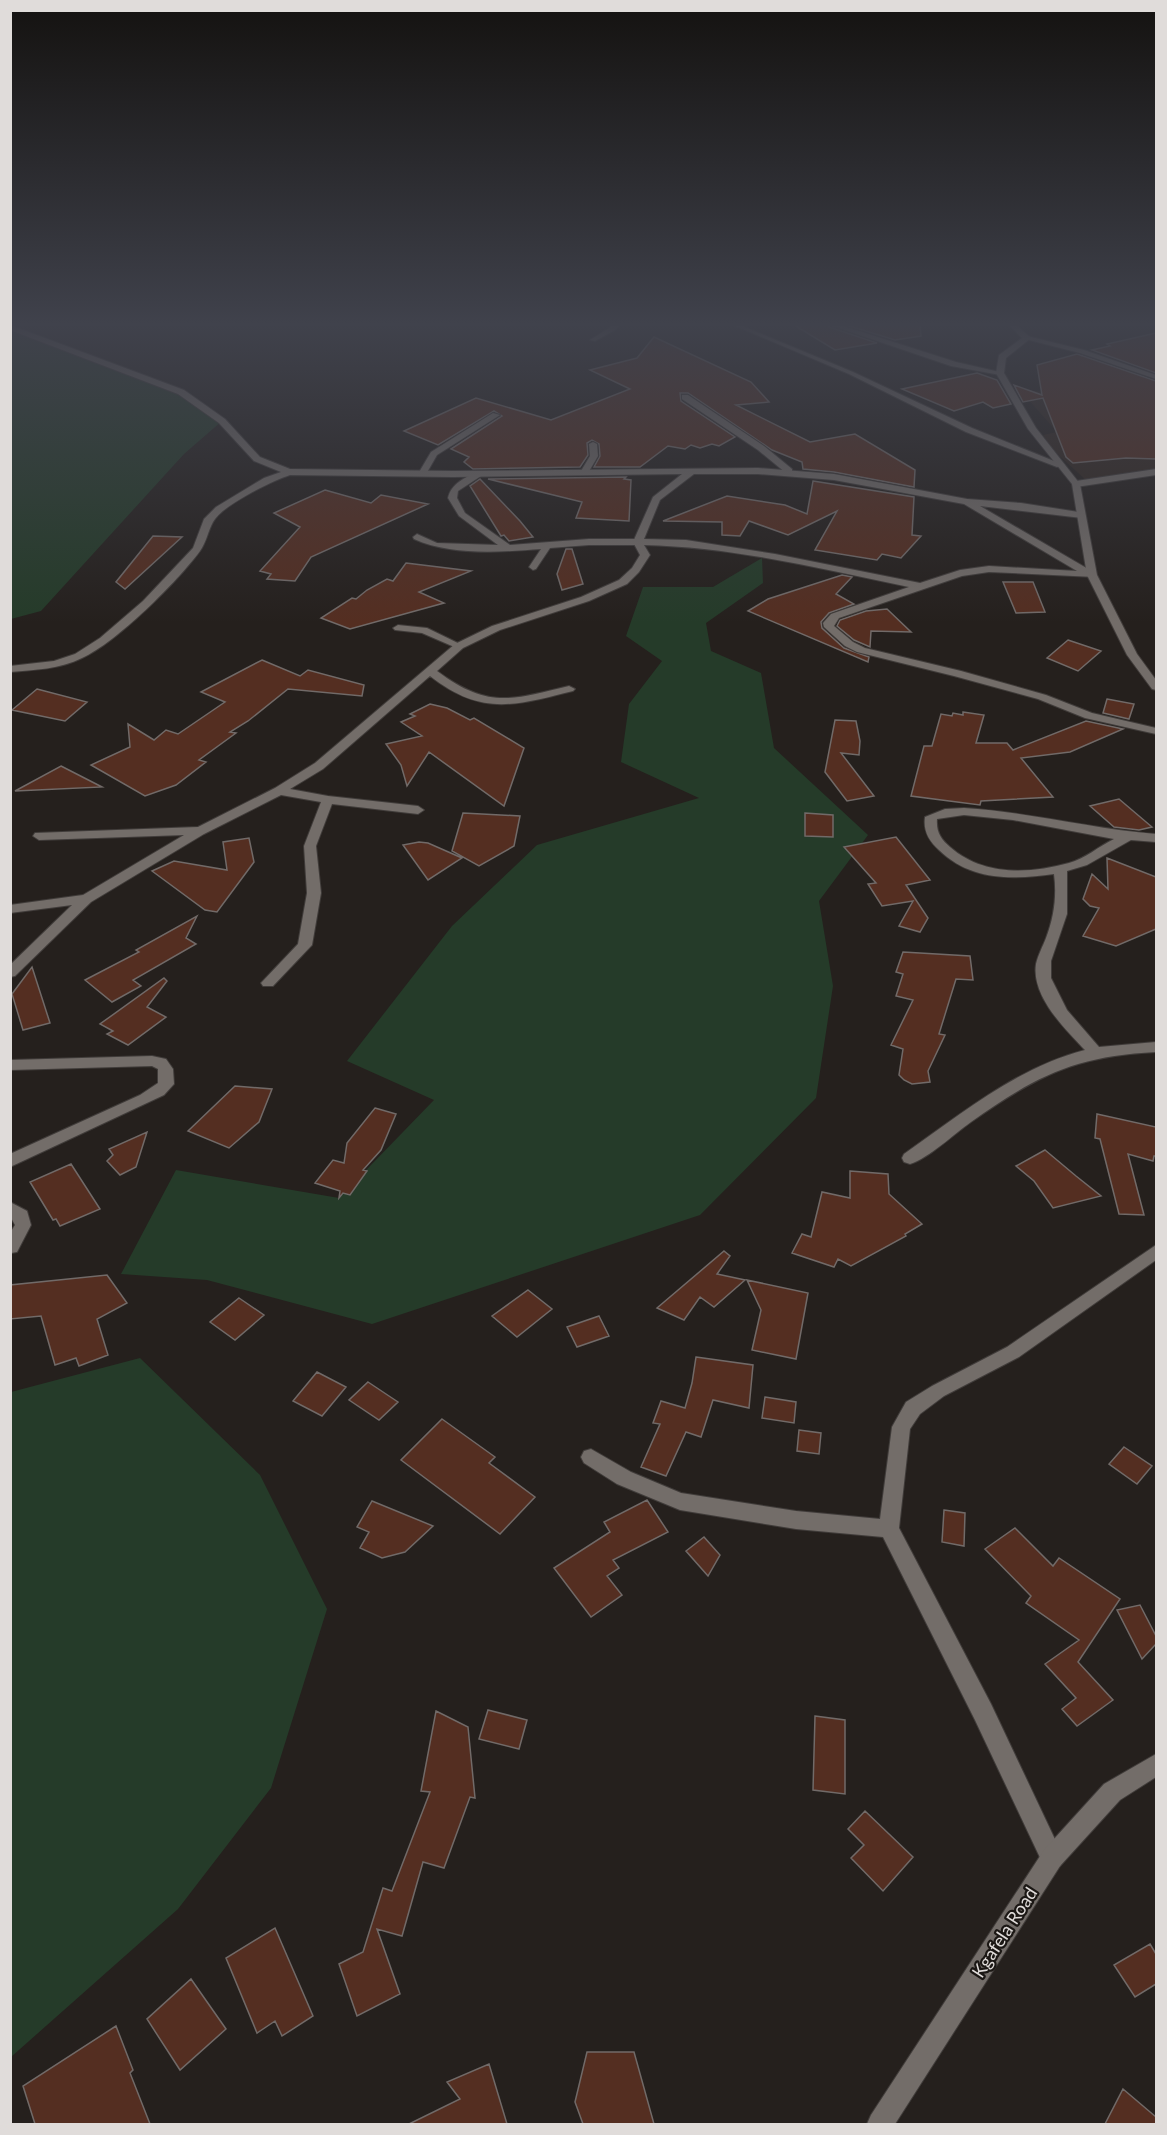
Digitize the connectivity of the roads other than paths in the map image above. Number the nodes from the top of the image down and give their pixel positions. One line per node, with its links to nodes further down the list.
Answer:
1 (225, 425): 10 (street)
2 (481, 425): 13 (lane)
3 (724, 425): 9 (lane)
4 (958, 425): 7 (lane)
5 (1030, 425): 7 (street)
6 (593, 444): 8 (lane)
7 (1060, 465): 15 (street)
8 (585, 471): 11 (street); 14 (street)
9 (789, 471): 11 (street); 16 (street)
10 (289, 472): 13 (street); 27 (street)
11 (691, 472): 19 (street)
12 (1156, 472): 15 (street)
13 (422, 474): 14 (street)
14 (478, 474): 21 (lane)
15 (1076, 484): 17 (street)
16 (967, 502): 17 (street); 23 (street)
17 (1083, 514): 23 (street)
18 (417, 537): 21 (lane)
19 (638, 542): 20 (lane); 24 (street); 26 (street)
20 (547, 546): 21 (lane); 22 (lane)
21 (507, 548)
22 (533, 567)
23 (1092, 575): 24 (street); 29 (street)
24 (921, 586): 31 (street)
25 (398, 628): 26 (lane)
26 (459, 646): 28 (street)
27 (10, 669)
28 (430, 671): 30 (street); 32 (street)
29 (1156, 687)
30 (569, 689)
31 (1156, 731)
32 (279, 791): 33 (street); 35 (street)
33 (328, 800): 34 (street); 43 (street)
34 (418, 810)
35 (200, 831): 36 (street); 40 (street)
36 (39, 836)
37 (1128, 837): 38 (street); 39 (street); 39 (street)
38 (1156, 838)
39 (1060, 869): 45 (street)
40 (86, 899): 41 (street); 42 (street)
41 (10, 909)
42 (10, 973)
43 (268, 983)
44 (1156, 1047): 45 (street)
45 (1095, 1052): 47 (street)
46 (10, 1065): 48 (street)
47 (910, 1158)
48 (10, 1161)
49 (10, 1208): 50 (street)
50 (11, 1247)
51 (1156, 1252): 53 (street)
52 (591, 1457): 53 (street)
53 (889, 1529): 55 (street)
54 (1156, 1765): 55 (street, Kgafela Road)
55 (1052, 1858): 56 (street, Kgafela Road)
56 (880, 2124)

